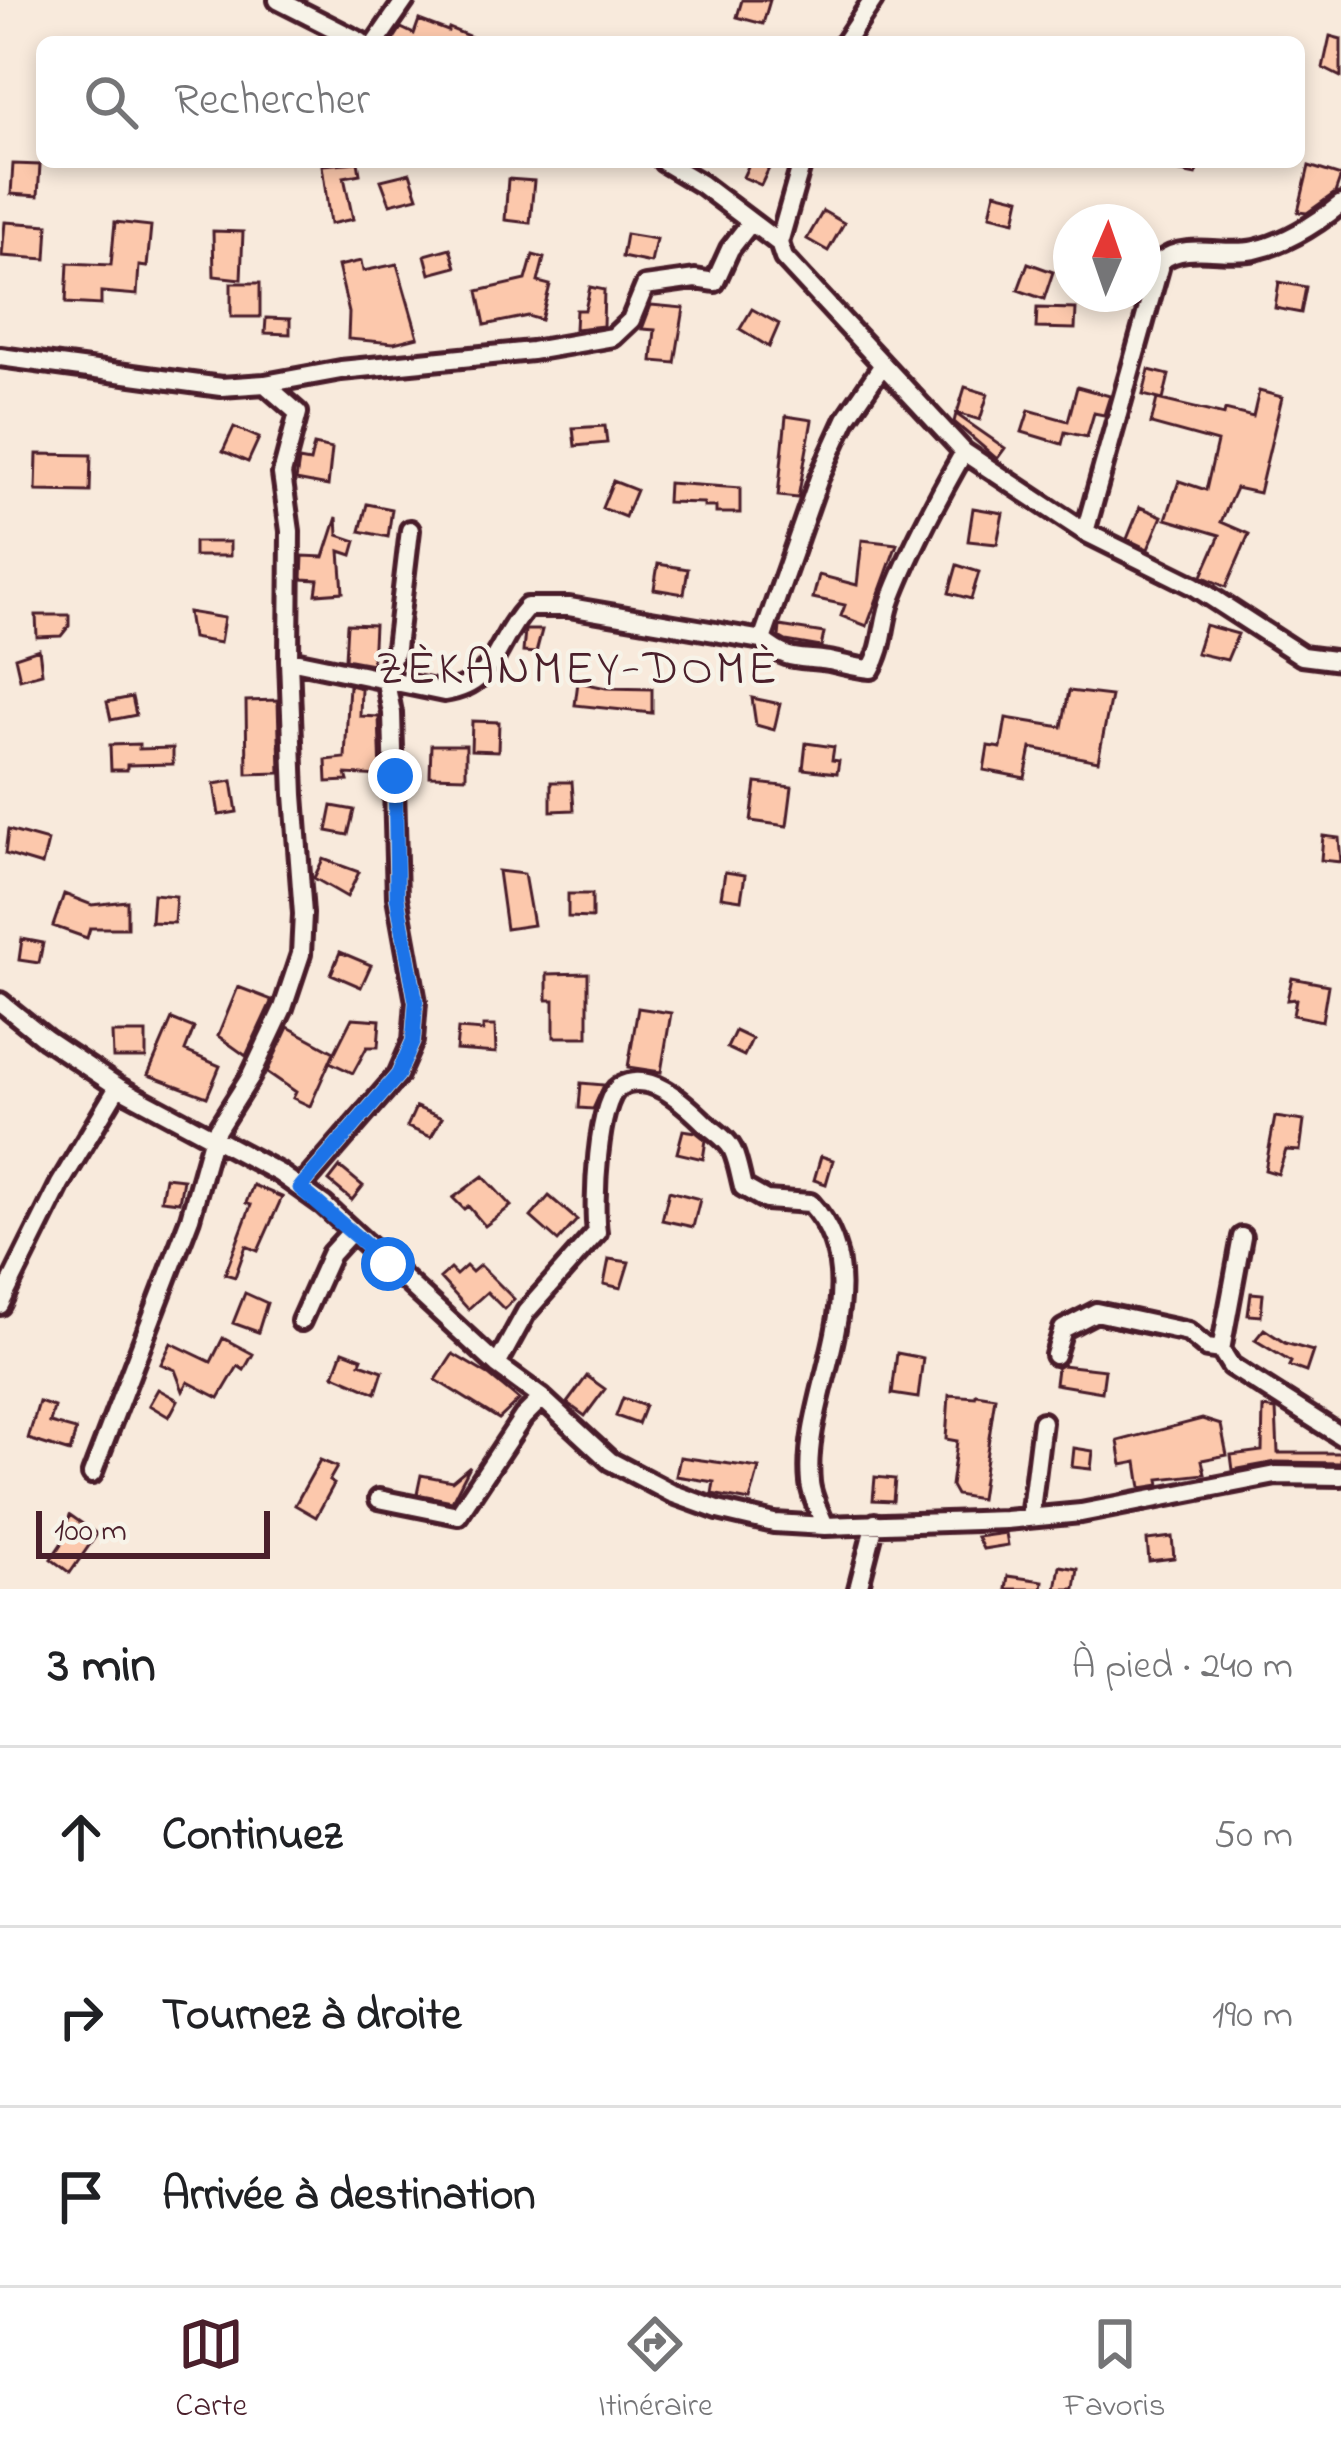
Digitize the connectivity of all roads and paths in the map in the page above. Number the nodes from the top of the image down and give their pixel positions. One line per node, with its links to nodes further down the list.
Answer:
1 (278, 0): 4 (street)
2 (405, 0): 5 (street)
3 (873, 0): 6 (street)
4 (349, 36)
5 (380, 36)
6 (849, 36)
7 (674, 168): 10 (street)
8 (800, 168): 11 (street)
9 (1341, 204): 17 (street)
10 (752, 222): 11 (street); 14 (street)
11 (778, 244): 13 (street)
12 (0, 357): 14 (street)
13 (882, 366): 15 (street); 18 (street)
14 (265, 384): 19 (street)
15 (964, 452): 17 (street); 18 (street)
16 (410, 530): 21 (street)
17 (1085, 532): 20 (street)
18 (762, 640): 21 (street)
19 (290, 660): 21 (street); 24 (street)
20 (1341, 661)
21 (385, 677): 25 (street)
22 (0, 1002): 23 (street)
23 (118, 1087): 24 (street); 28 (street)
24 (213, 1136): 25 (street); 36 (street)
25 (300, 1188): 26 (street)
26 (352, 1231): 29 (street); 32 (street)
27 (1242, 1237): 30 (street)
28 (0, 1305)
29 (301, 1321)
30 (1221, 1350): 31 (street); 35 (street)
31 (1054, 1355)
32 (497, 1365): 33 (street); 41 (street)
33 (542, 1398): 38 (street); 41 (street)
34 (1042, 1422): 39 (street)
35 (1341, 1436)
36 (92, 1474)
37 (1341, 1476): 39 (street)
38 (379, 1499)
39 (1030, 1518): 40 (street)
40 (875, 1523): 41 (street); 42 (street)
41 (825, 1526)
42 (857, 1589)

